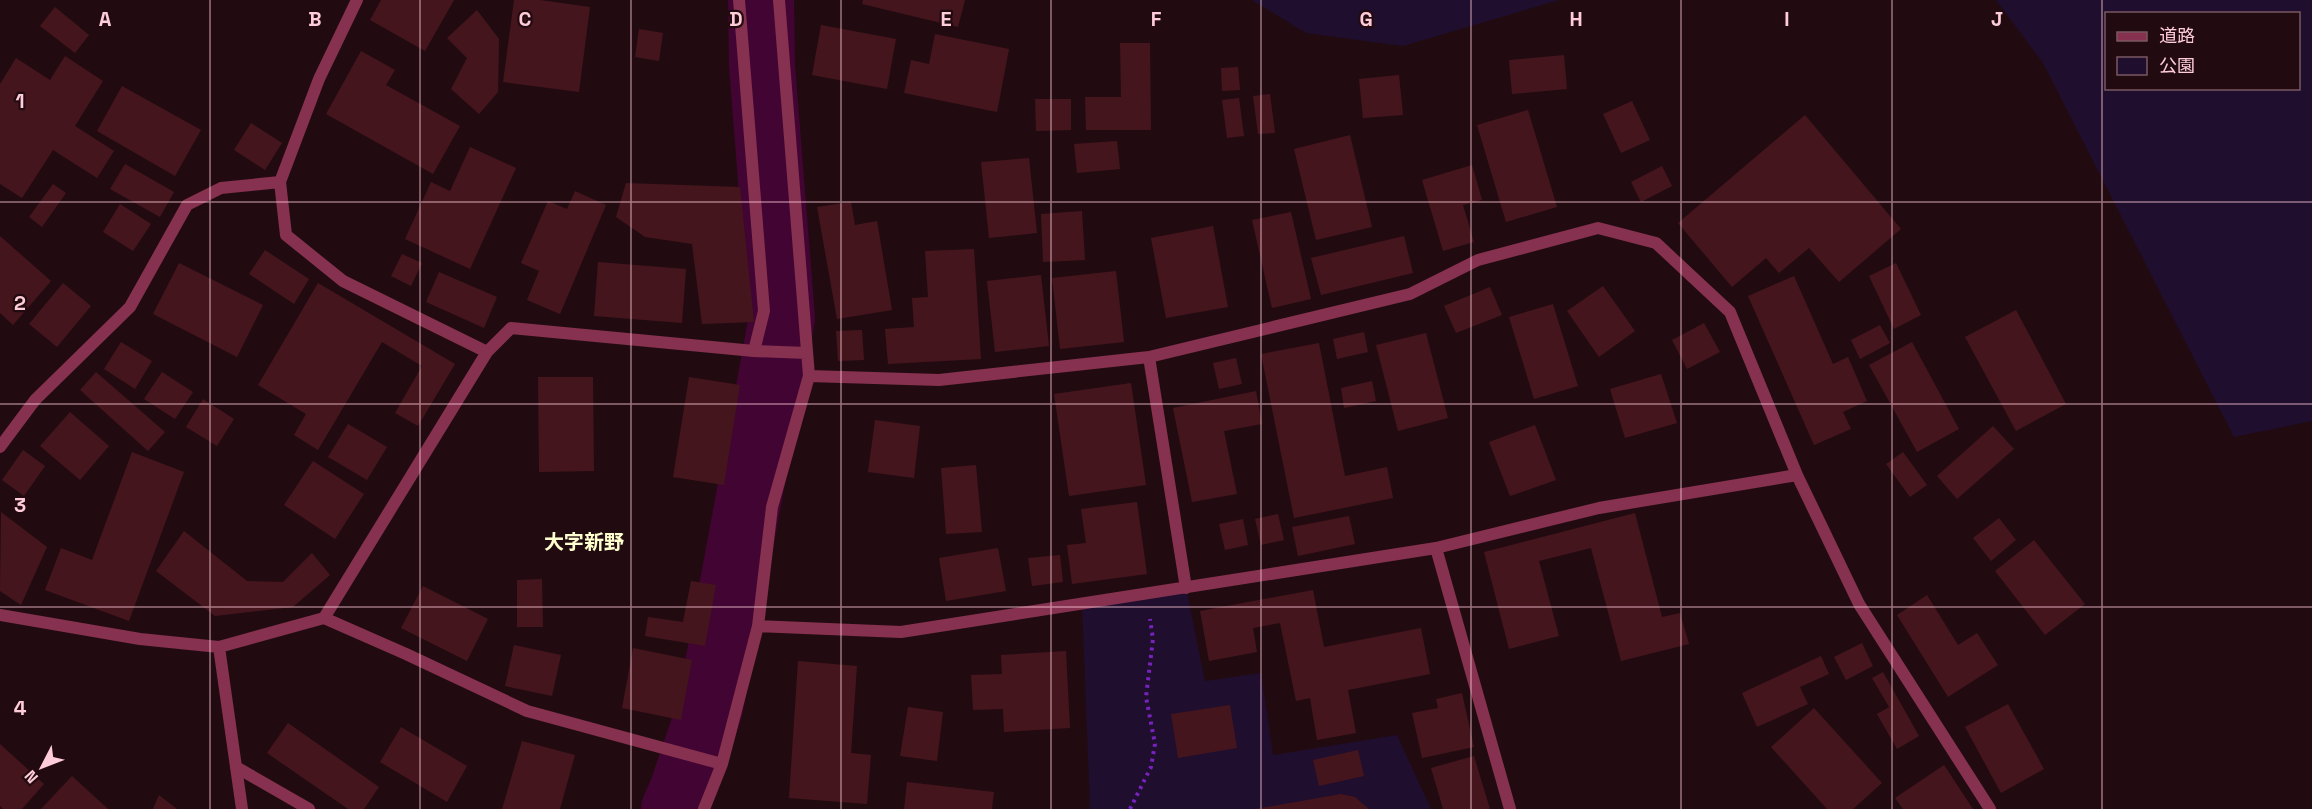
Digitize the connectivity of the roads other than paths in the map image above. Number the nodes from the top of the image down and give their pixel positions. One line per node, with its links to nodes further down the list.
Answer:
1 (357, 0): 4 (street)
2 (739, 0): 5 (street)
3 (779, 0): 7 (street)
4 (280, 182): 6 (street); 10 (street)
5 (754, 351): 6 (street); 7 (street)
6 (487, 352): 15 (street)
7 (806, 353): 9 (street)
8 (1149, 357): 9 (street); 11 (street); 13 (street)
9 (809, 376): 16 (street)
10 (0, 447)
11 (1797, 475): 12 (street); 24 (street)
12 (1436, 548): 13 (street); 23 (street)
13 (1186, 588): 16 (street)
14 (0, 615): 17 (street)
15 (324, 618): 17 (street); 18 (street)
16 (758, 626): 18 (street)
17 (219, 647): 19 (street)
18 (722, 764): 22 (street)
19 (236, 767): 20 (street); 21 (street)
20 (242, 809)
21 (309, 809)
22 (704, 809)
23 (1510, 809)
24 (1990, 809)

